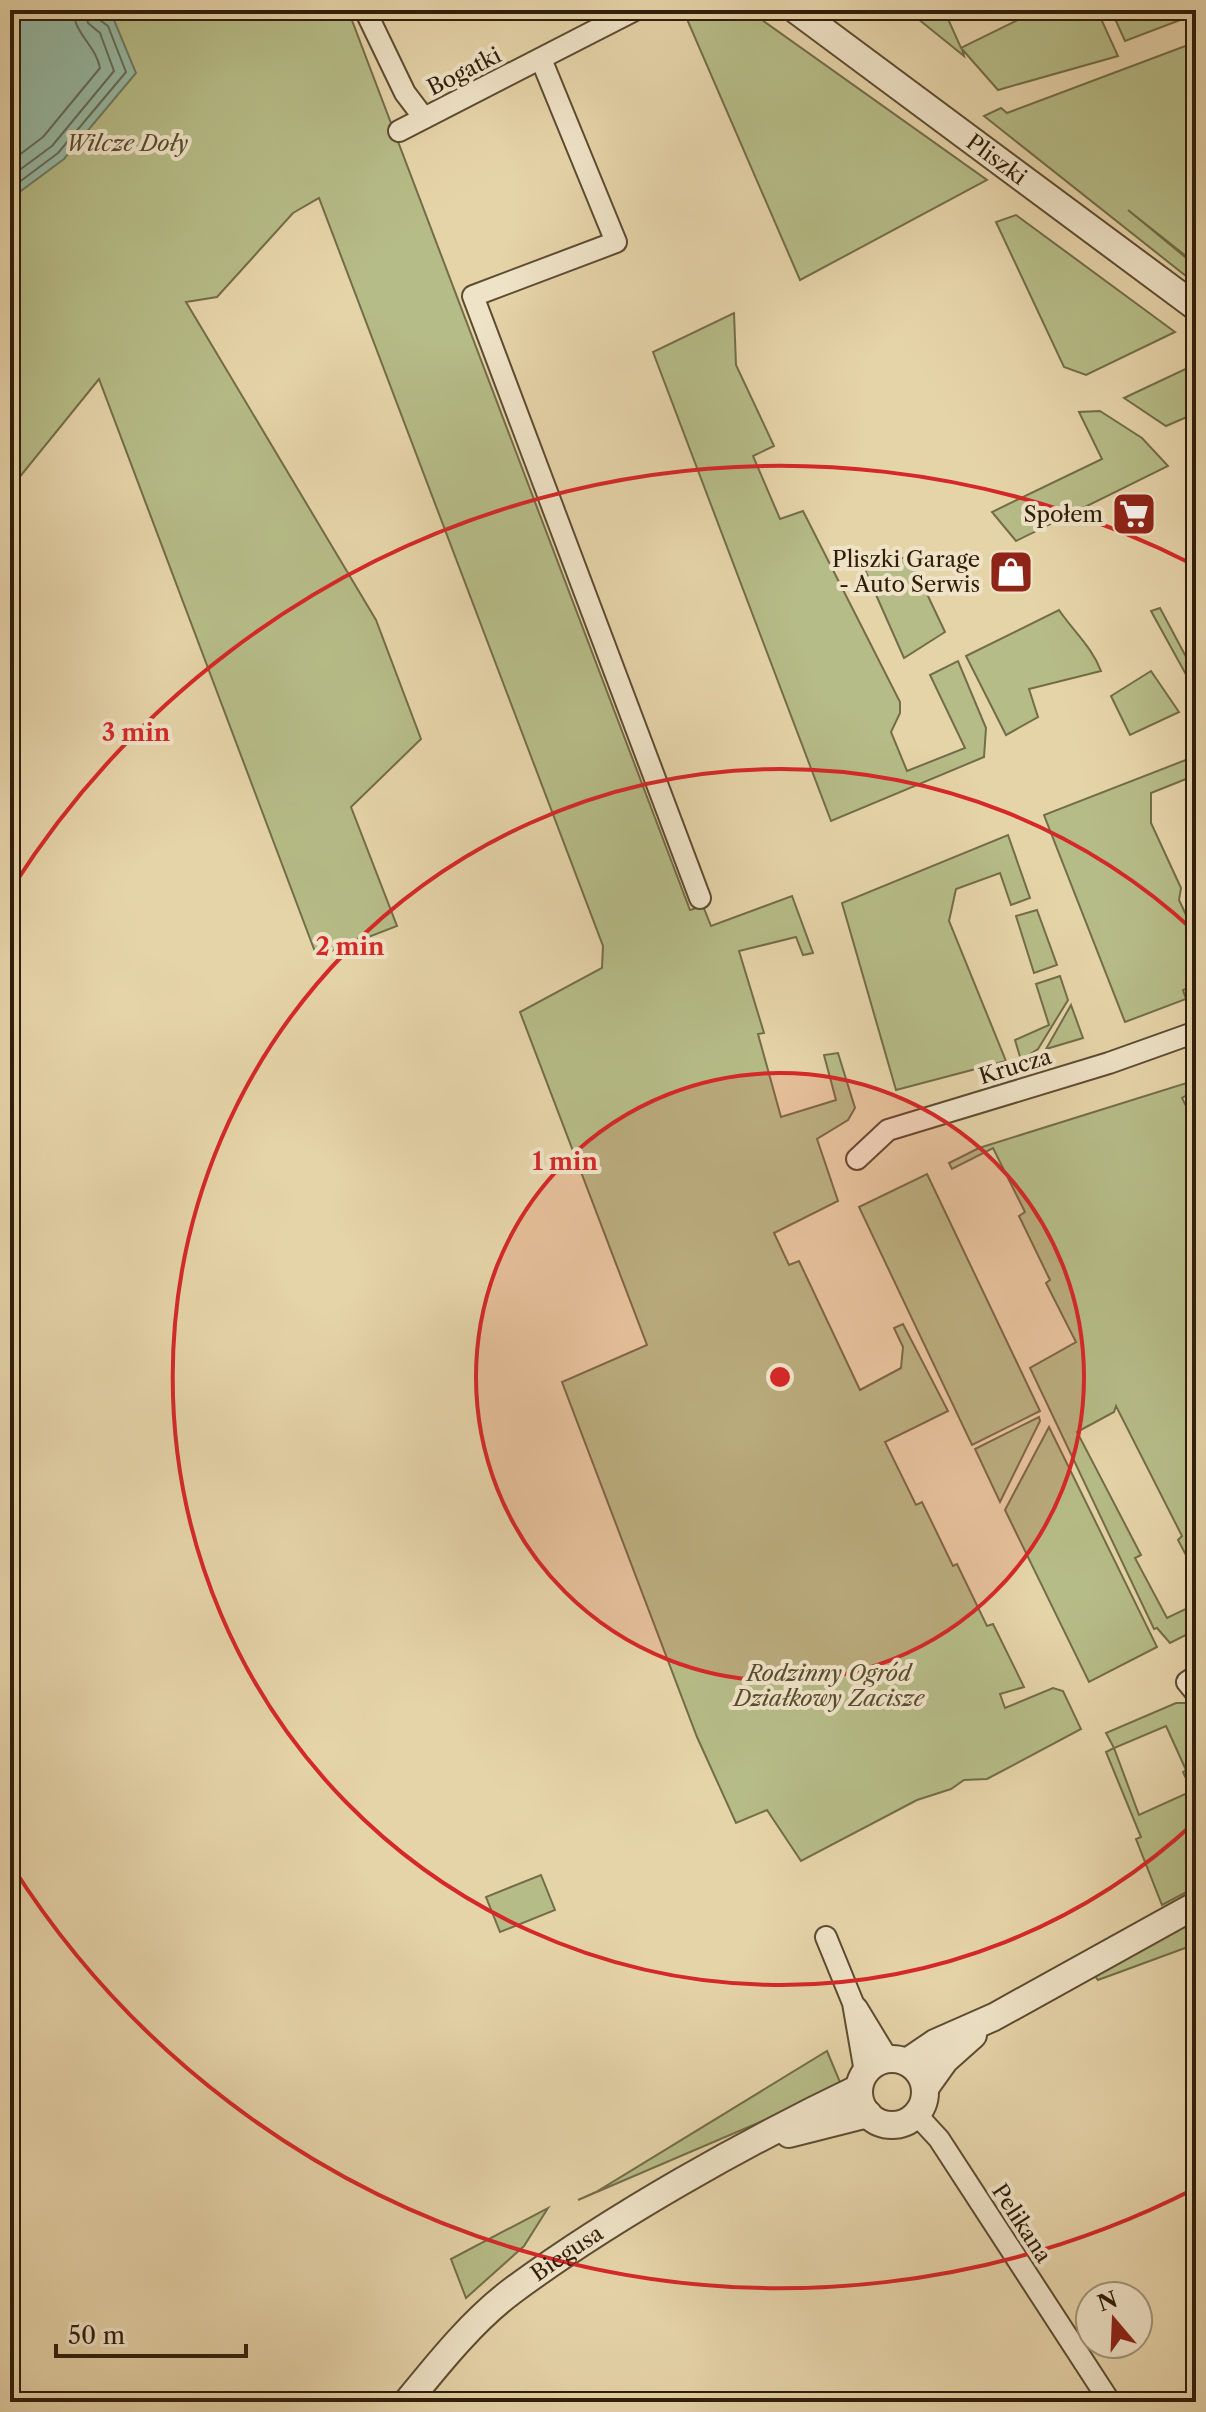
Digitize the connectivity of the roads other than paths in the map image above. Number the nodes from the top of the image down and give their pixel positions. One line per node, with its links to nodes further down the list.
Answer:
1 (365, 10): 5 (street)
2 (635, 10): 4 (street, Bogatki)
3 (796, 10): 7 (street, Pliszki)
4 (541, 59): 5 (street, Bogatki); 8 (street)
5 (424, 118): 6 (street, Bogatki)
6 (399, 131)
7 (1196, 307)
8 (700, 898)
9 (1196, 1032): 10 (street, Krucza)
10 (857, 1159)
11 (1196, 1905): 13 (street, Biegusa)
12 (826, 1937): 14 (street)
13 (994, 2017): 14 (street, Biegusa); 15 (street, Biegusa)
14 (880, 2070): 15 (street); 16 (street); 18 (street, Biegusa)
15 (925, 2088): 17 (street)
16 (868, 2114): 17 (street); 18 (street, Biegusa)
17 (916, 2114): 20 (street, Pelikana)
18 (759, 2141): 19 (street, Biegusa)
19 (407, 2402)
20 (1110, 2402)

